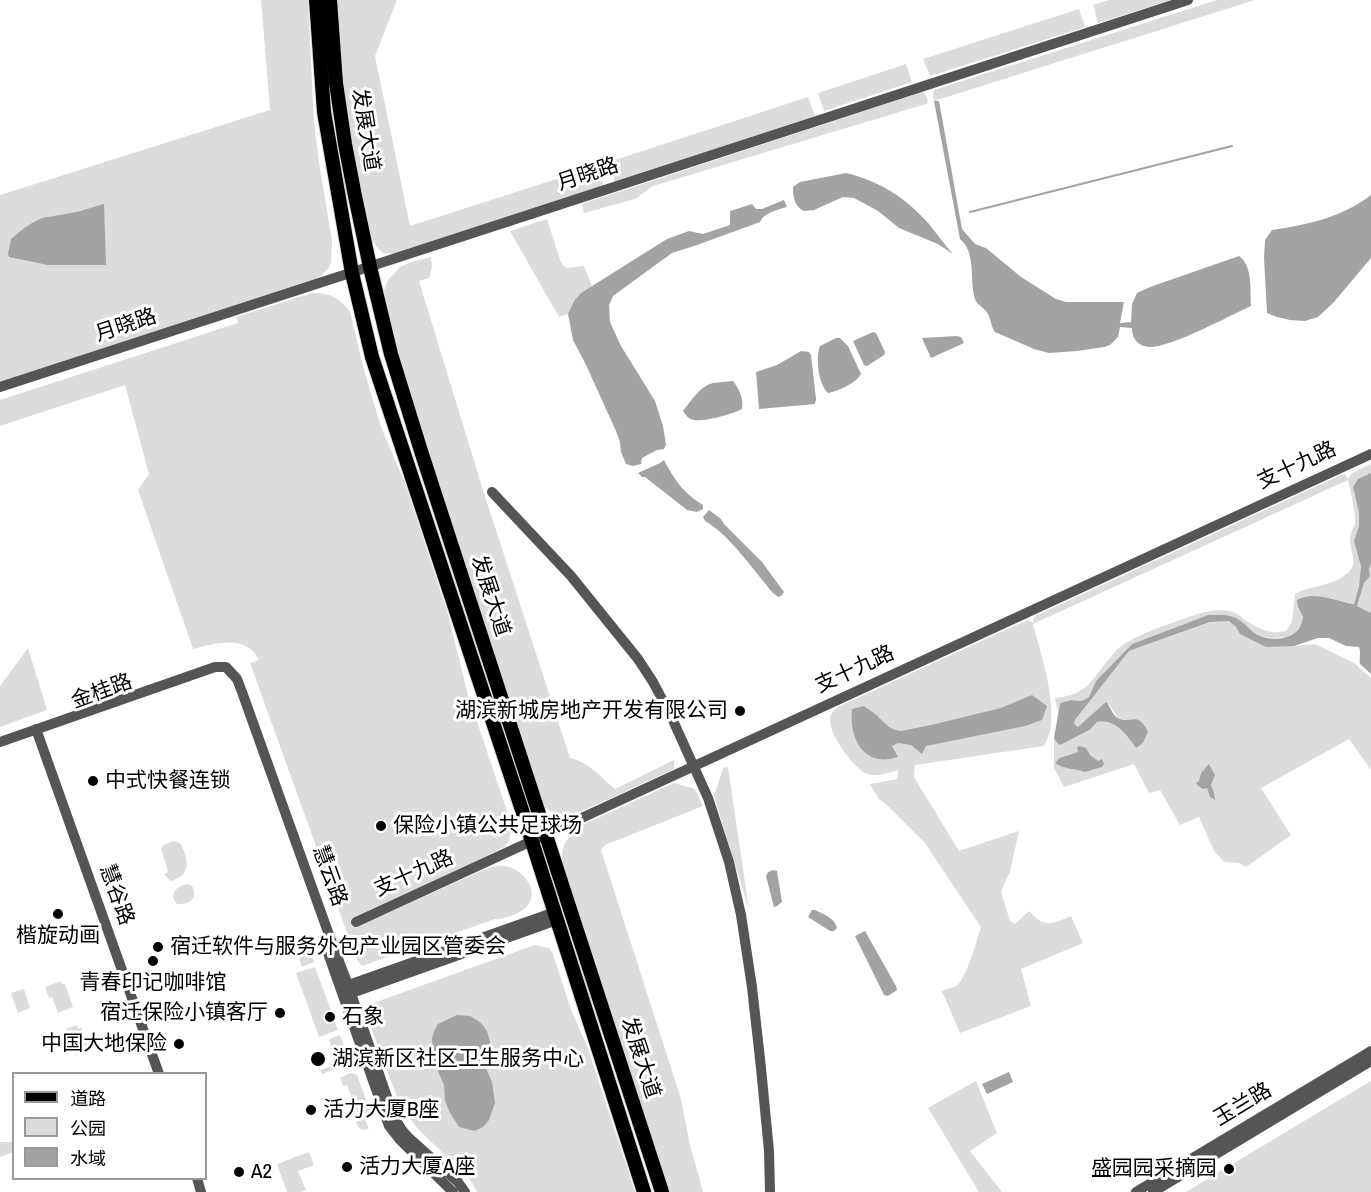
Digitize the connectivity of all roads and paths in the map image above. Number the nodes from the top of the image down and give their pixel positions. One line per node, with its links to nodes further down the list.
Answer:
1 (316, 0): 5 (main road, 发展大道)
2 (330, 0): 4 (main road, 发展大道)
3 (1188, 0): 4 (street, 月晓路)
4 (370, 267): 5 (street, 月晓路); 14 (main road, 发展大道)
5 (352, 273): 6 (street, 月晓路); 15 (main road, 发展大道)
6 (0, 387)
7 (1371, 454): 13 (street, 支十九路)
8 (492, 492): 13 (street)
9 (216, 670): 10 (street, 金桂路); 18 (street, 慧云路)
10 (37, 732): 11 (street, 金桂路); 12 (street, 金桂路); 21 (street, 慧谷路)
11 (0, 742)
12 (0, 748)
13 (694, 766): 14 (street, 支十九路); 26 (street)
14 (546, 834): 15 (street, 支十九路); 25 (main road, 发展大道)
15 (532, 841): 16 (main road, 发展大道); 17 (street, 支十九路)
16 (556, 916): 18 (street); 24 (main road, 发展大道)
17 (356, 922)
18 (346, 991): 22 (street, 慧云路); 23 (street, 慧云路)
19 (1371, 1051): 27 (street, 玉兰路)
20 (1371, 1061): 28 (street, 玉兰路)
21 (158, 1072)
22 (453, 1192)
23 (465, 1192)
24 (644, 1192)
25 (662, 1192)
26 (770, 1192)
27 (1136, 1192)
28 (1153, 1192)

